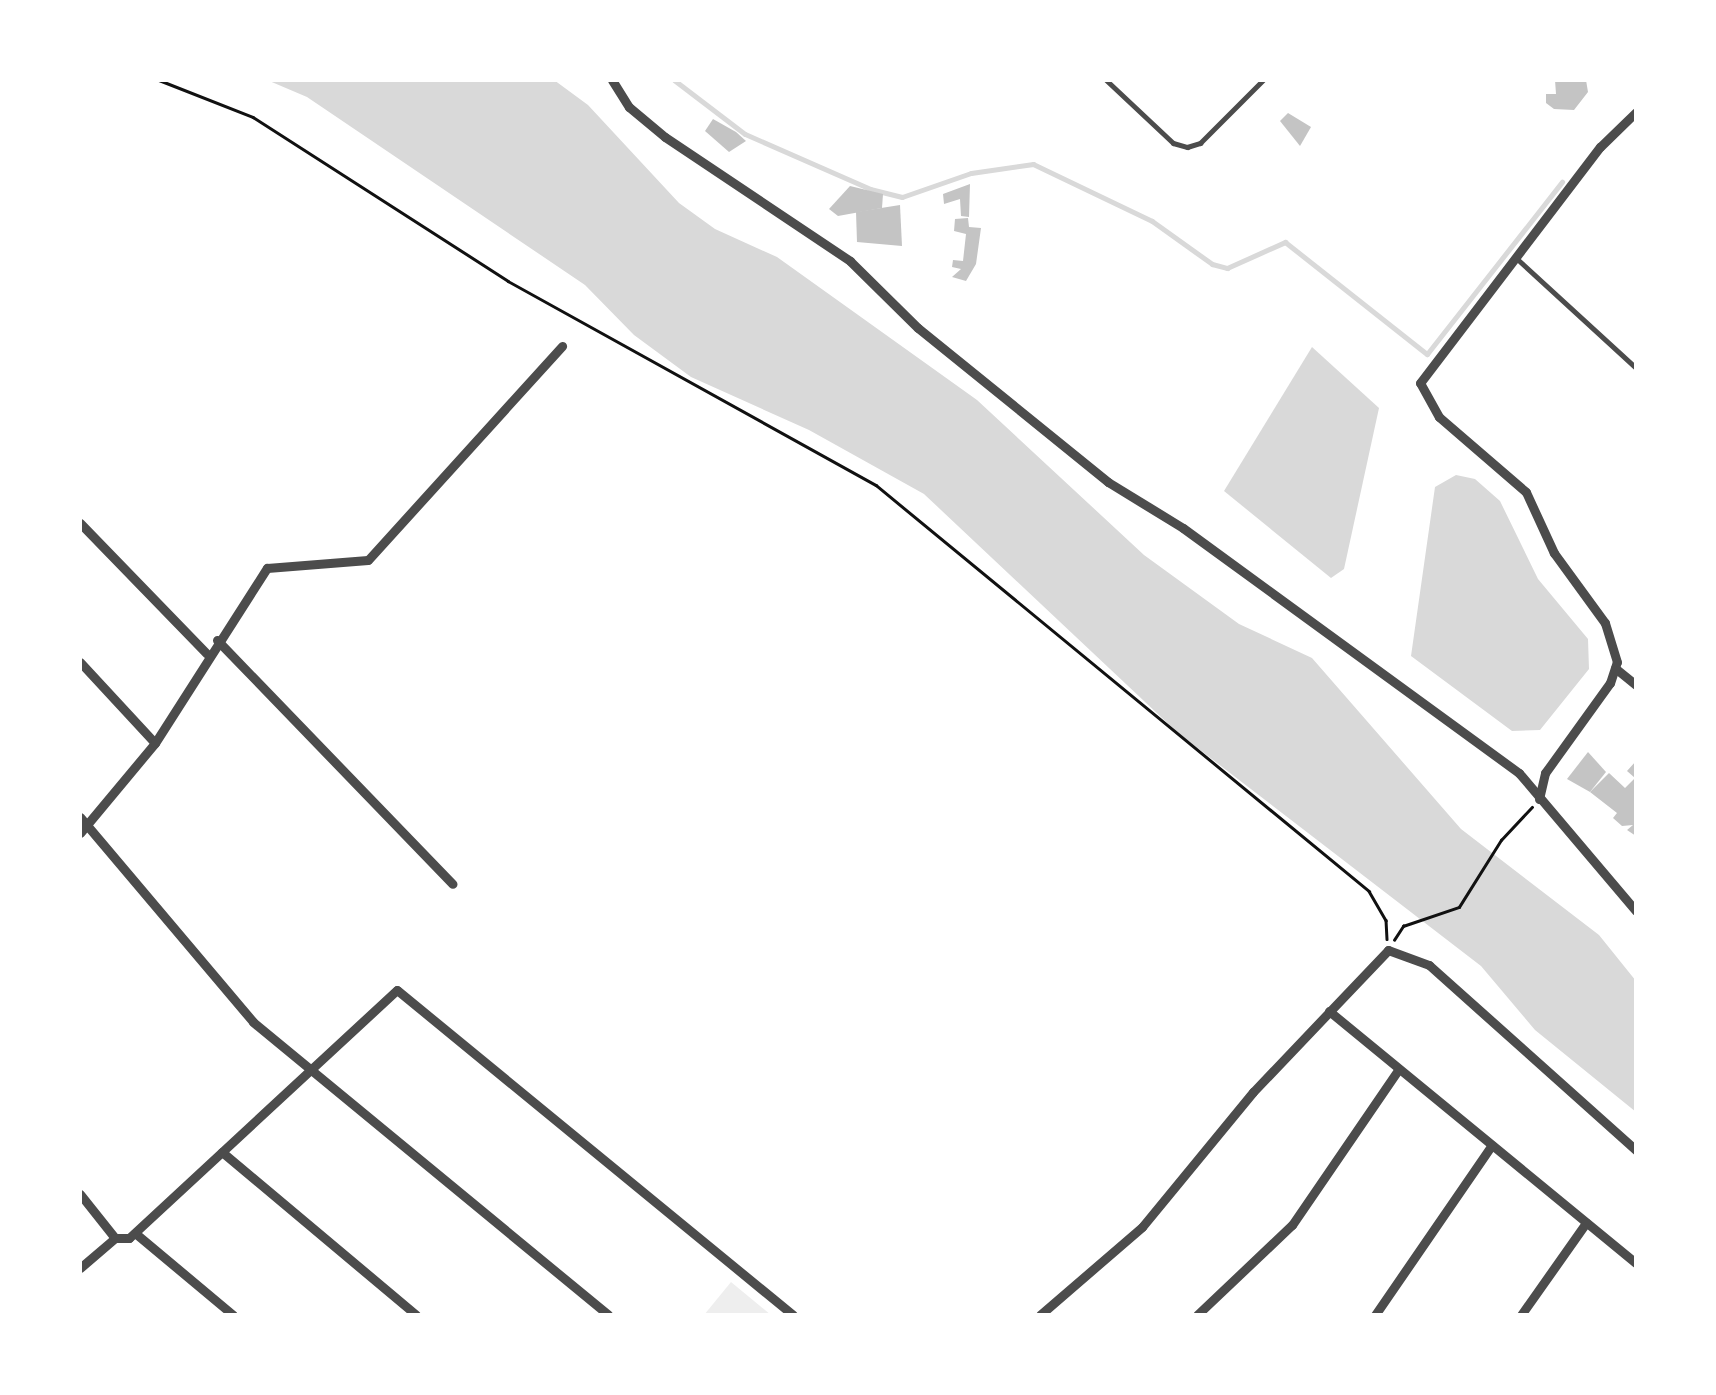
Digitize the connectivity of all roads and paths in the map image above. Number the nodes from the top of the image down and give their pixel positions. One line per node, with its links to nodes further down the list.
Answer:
1 (159, 80): 20 (path)
2 (612, 80): 16 (street)
3 (1106, 80): 4 (lane)
4 (1264, 80)
5 (1636, 112): 6 (street)
6 (1516, 258): 8 (lane); 13 (street)
7 (562, 346): 10 (street)
8 (1636, 368)
9 (80, 522): 11 (street)
10 (218, 640): 11 (street); 18 (street)
11 (206, 654): 15 (street)
12 (80, 662): 15 (street)
13 (1615, 668): 14 (street); 16 (street)
14 (1636, 684)
15 (156, 743): 17 (street)
16 (1539, 798): 19 (street); 20 (path)
17 (83, 825): 22 (street)
18 (452, 884)
19 (1636, 911)
20 (1388, 950): 21 (street); 25 (street)
21 (1329, 1011): 23 (street); 37 (street)
22 (309, 1066): 26 (street); 35 (street); 36 (street)
23 (1399, 1070): 24 (street); 38 (street)
24 (1492, 1145): 28 (street); 39 (street)
25 (1636, 1150)
26 (222, 1152): 29 (street); 34 (street)
27 (80, 1194): 30 (street)
28 (1586, 1223): 31 (street); 40 (street)
29 (135, 1232): 30 (street); 33 (street)
30 (115, 1238): 32 (street)
31 (1636, 1264)
32 (80, 1268)
33 (233, 1315)
34 (416, 1315)
35 (608, 1315)
36 (794, 1315)
37 (1040, 1315)
38 (1197, 1315)
39 (1375, 1315)
40 (1520, 1315)

